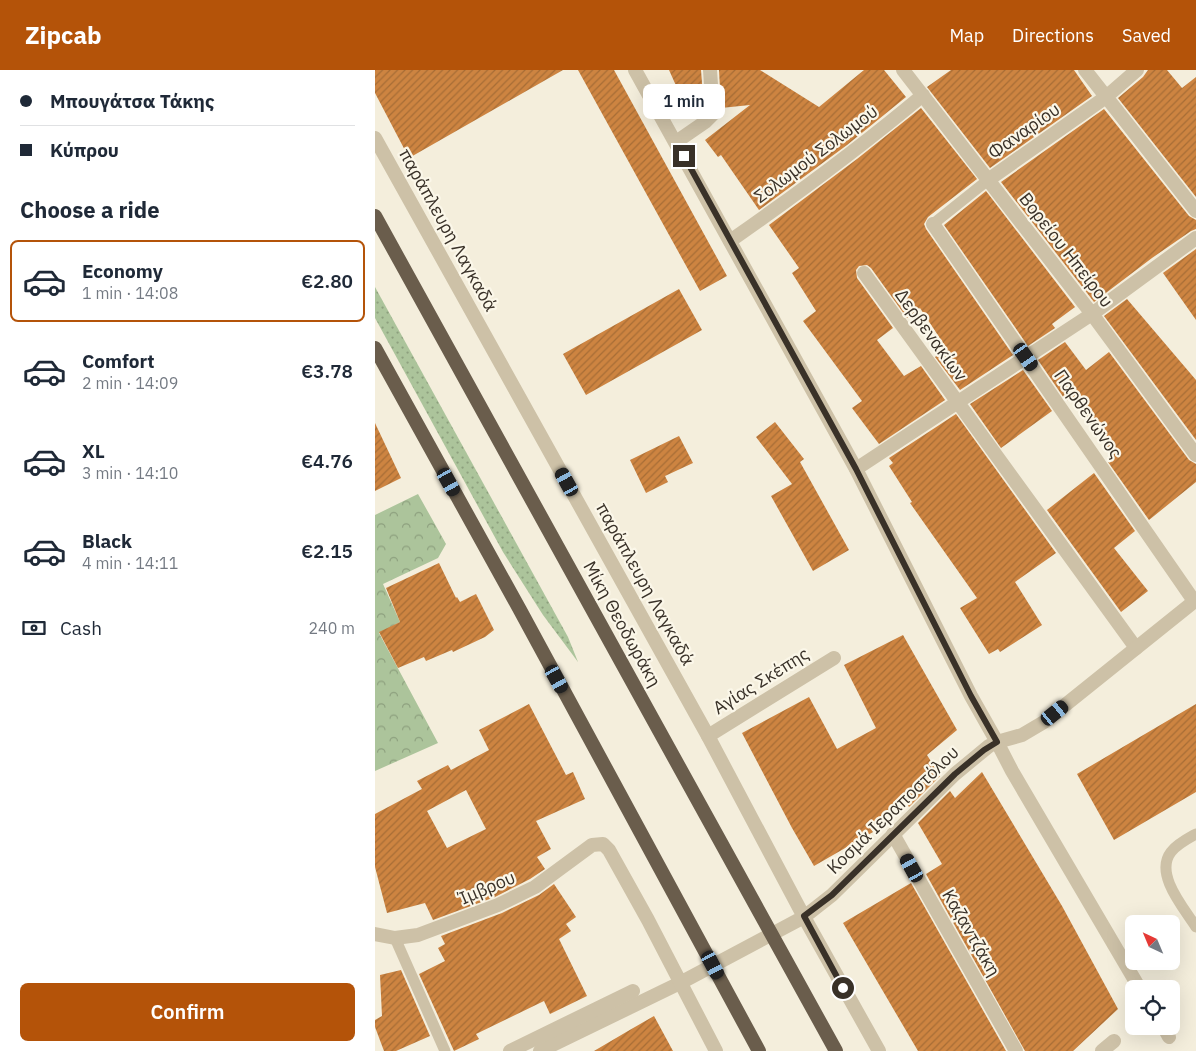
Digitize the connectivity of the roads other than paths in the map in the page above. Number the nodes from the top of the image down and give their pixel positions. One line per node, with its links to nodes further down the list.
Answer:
1 (635, 70): 9 (street)
2 (710, 70): 9 (street)
3 (903, 70): 6 (street, Βορείου Ηπείρου)
4 (1085, 70): 7 (street)
5 (1137, 70): 7 (street, Φαναρίου)
6 (923, 95): 10 (street, Βορείου Ηπείρου); 15 (street, Σολωμού Σολωμού)
7 (1106, 96): 10 (street, Φαναρίου); 11 (street)
8 (375, 138): 26 (street, παράπλευρη Λαγκαδά)
9 (676, 142): 15 (street)
10 (988, 180): 13 (lane, Φαναρίου); 17 (street, Βορείου Ηπείρου)
11 (1196, 211)
12 (375, 216): 33 (highway, Μίκη Θεοδωράκη)
13 (933, 224): 19 (street, Παρθενώνος)
14 (1196, 238): 17 (street, Δερβενακίων)
15 (730, 241): 22 (street)
16 (864, 273): 20 (street, Δερβενακίων)
17 (1091, 314): 19 (street, Δερβενακίων); 21 (street, Βορείου Ηπείρου)
18 (375, 348): 35 (highway)
19 (1026, 357): 20 (street, Δερβενακίων); 23 (street, Παρθενώνος)
20 (956, 402): 22 (street); 24 (street)
21 (1196, 455)
22 (856, 469): 27 (street)
23 (1195, 600): 24 (street, Κοσμά Ιεραποστόλου)
24 (1136, 648): 27 (street, Κοσμά Ιεραποστόλου)
25 (834, 658): 26 (street, Αγίας Σκέπης)
26 (708, 736): 30 (street, παράπλευρη Λαγκαδά)
27 (997, 742): 28 (street, Κοσμά Ιεραποστόλου); 36 (street)
28 (893, 834): 30 (street, Κοσμά Ιεραποστόλου); 47 (street, Καζαντζάκη)
29 (1196, 834): 31 (lane)
30 (804, 916): 33 (street, Κοσμά Ιεραποστόλου); 46 (street, παράπλευρη Λαγκαδά)
31 (1196, 927)
32 (375, 934): 34 (street, Ίμβρου)
33 (771, 934): 35 (street, Κοσμά Ιεραποστόλου); 45 (highway, Μίκη Θεοδωράκη)
34 (395, 938): 37 (street, Ίμβρου); 41 (lane)
35 (713, 965): 37 (street, Κοσμά Ιεραποστόλου); 44 (highway)
36 (1135, 980)
37 (679, 983): 42 (street, Κοσμά Ιεραποστόλου); 43 (street)
38 (633, 991): 40 (street)
39 (1114, 1041): 48 (street)
40 (518, 1049)
41 (445, 1051)
42 (540, 1051)
43 (716, 1051)
44 (759, 1051)
45 (836, 1051)
46 (879, 1051)
47 (1016, 1051)
48 (1102, 1051)

